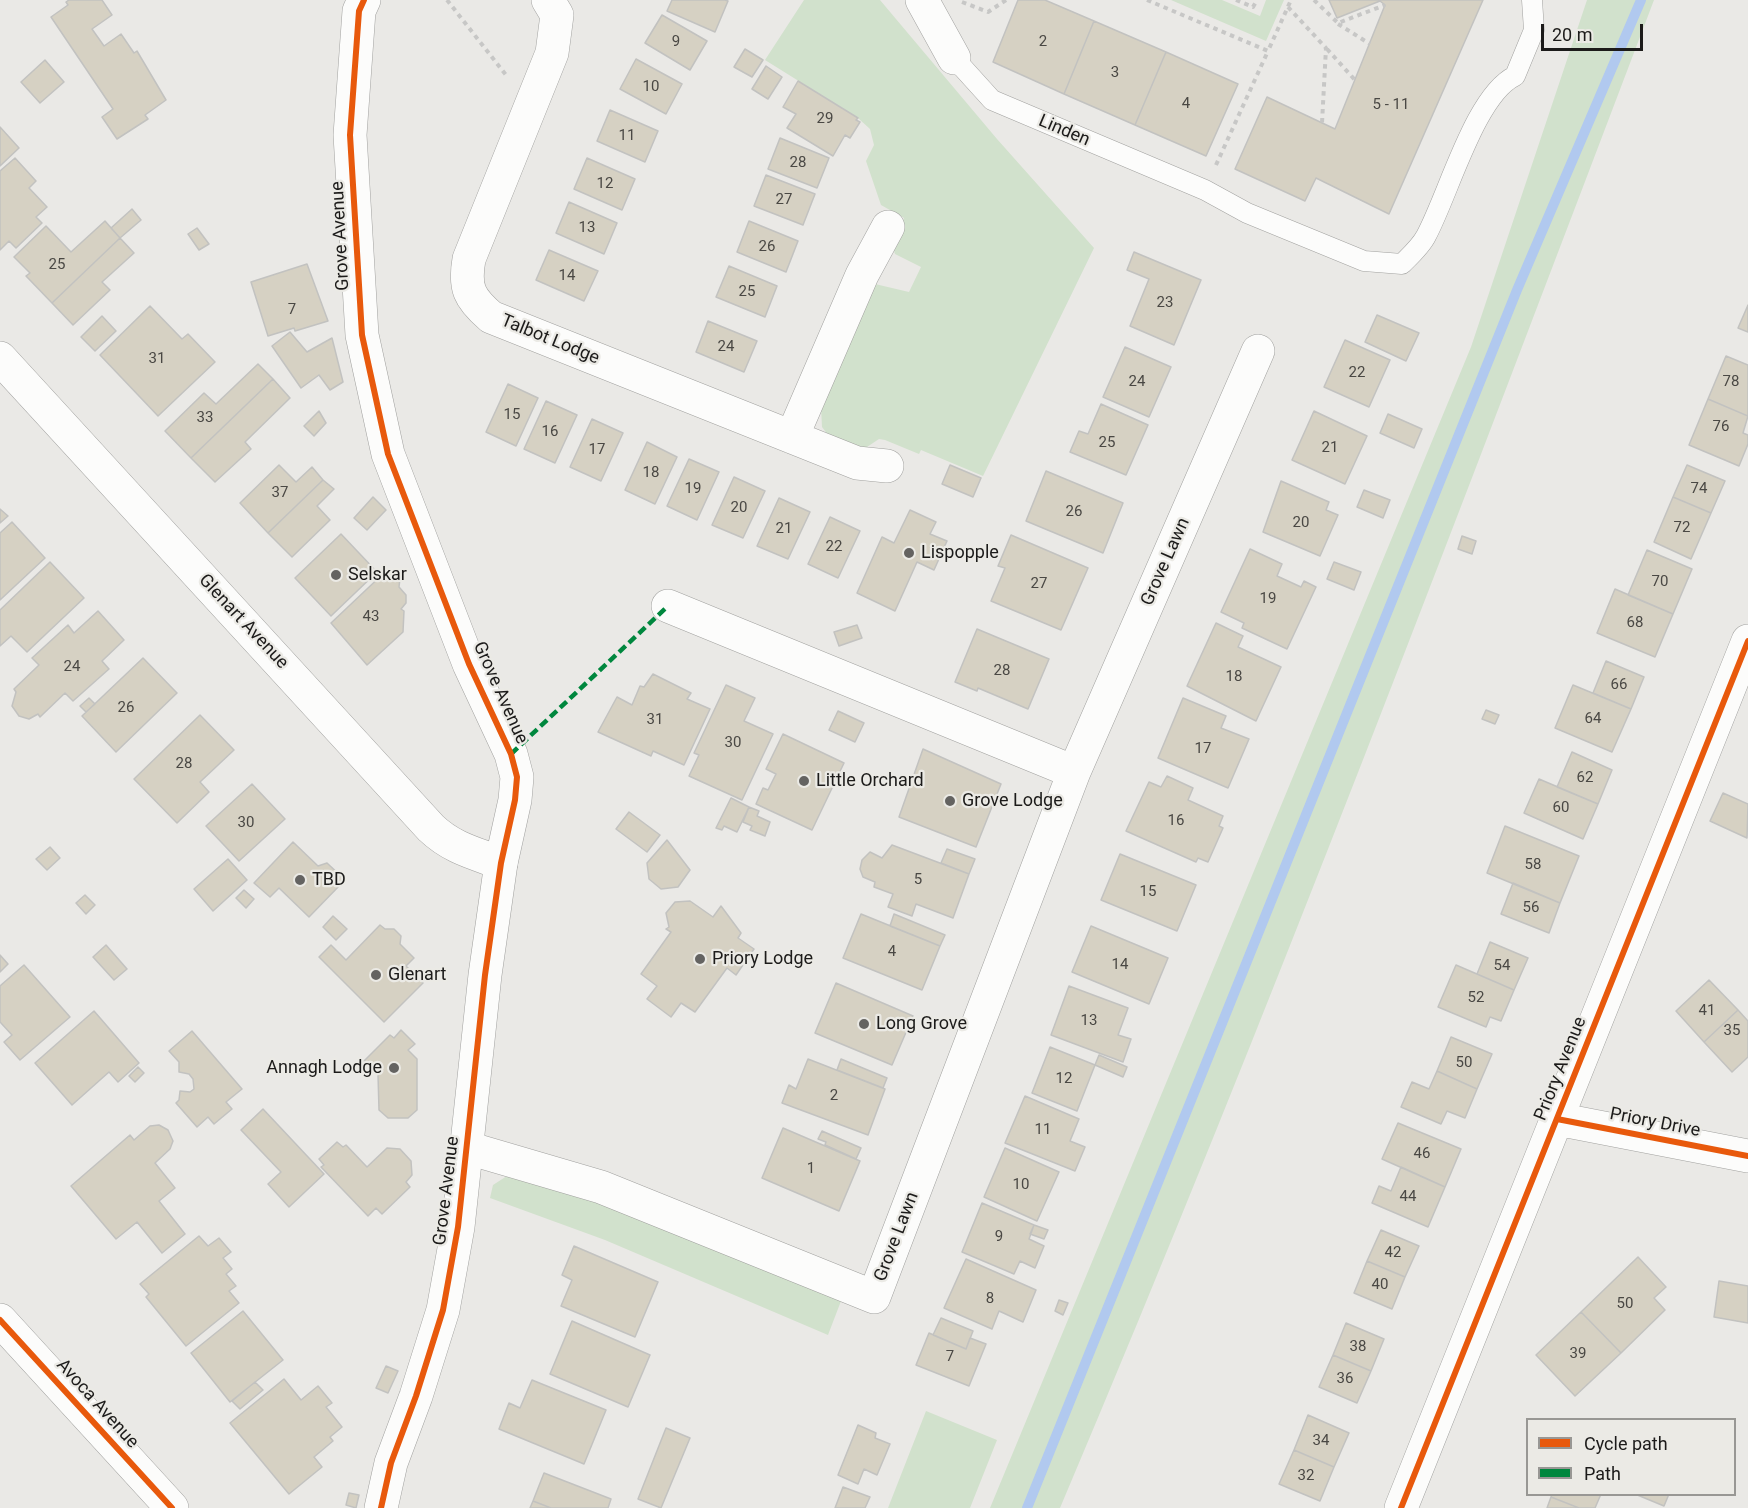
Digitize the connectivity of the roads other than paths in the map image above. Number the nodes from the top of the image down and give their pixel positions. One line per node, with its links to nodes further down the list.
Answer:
1 (364, 0): 14 (street, Grove Avenue)
2 (922, 0): 5 (street, Linden)
3 (1532, 0): 5 (lane, Linden)
4 (552, 1): 9 (street, Talbot Lodge)
5 (954, 58)
6 (888, 226): 9 (street)
7 (1258, 351): 13 (street, Grove Lawn)
8 (0, 358): 14 (street, Glenart Avenue)
9 (792, 437): 10 (street, Talbot Lodge)
10 (887, 466)
11 (668, 606): 13 (street)
12 (1748, 641): 15 (street, Priory Avenue)
13 (1074, 772): 16 (street, Grove Lawn)
14 (501, 863): 16 (street, Grove Avenue)
15 (1557, 1119): 17 (street, Priory Drive); 21 (street, Priory Avenue)
16 (468, 1148): 20 (street, Grove Avenue)
17 (1748, 1156)
18 (0, 1320): 19 (street, Avoca Avenue)
19 (172, 1508)
20 (381, 1508)
21 (1401, 1508)

